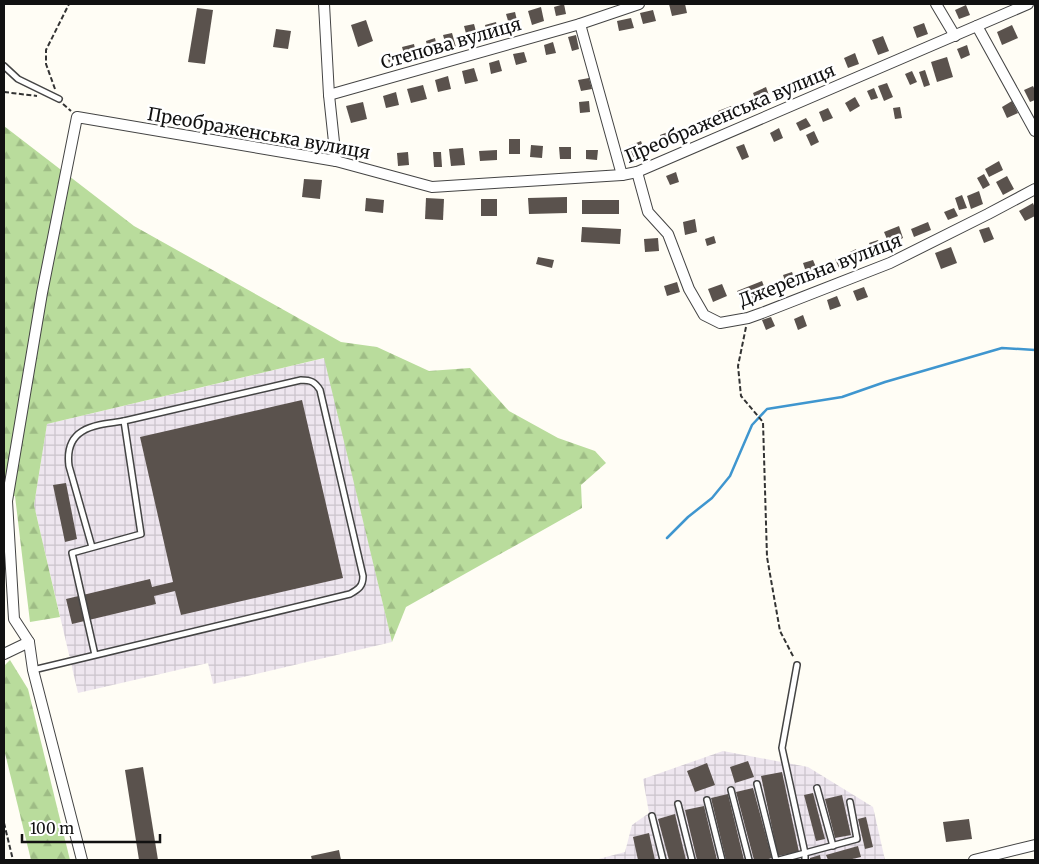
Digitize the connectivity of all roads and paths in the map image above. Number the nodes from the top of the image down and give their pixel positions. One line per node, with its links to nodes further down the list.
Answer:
1 (69, 4): 13 (path)
2 (324, 4): 11 (street)
3 (638, 4): 6 (street, Степова вулиця)
4 (936, 4): 8 (street)
5 (1028, 4): 7 (street, Преображенська вулиця)
6 (580, 24): 11 (street, Степова вулиця); 18 (street)
7 (976, 26): 8 (street, Преображенська вулиця); 15 (street)
8 (955, 36): 17 (street, Преображенська вулиця)
9 (4, 66): 13 (lane)
10 (4, 92): 12 (path)
11 (329, 94): 16 (street)
12 (40, 97)
13 (59, 99): 14 (path)
14 (77, 117): 16 (street, Преображенська вулиця); 23 (street)
15 (1035, 131)
16 (336, 161): 18 (street, Преображенська вулиця)
17 (637, 172): 18 (street, Преображенська вулиця); 20 (street, Джерельна вулиця)
18 (622, 175)
19 (1035, 189): 20 (street, Джерельна вулиця)
20 (748, 318): 26 (path)
21 (124, 421): 22 (lane); 22 (lane); 25 (lane)
22 (92, 547): 25 (lane)
23 (29, 642): 24 (street); 27 (street)
24 (4, 654)
25 (95, 655): 27 (lane)
26 (797, 665): 38 (lane)
27 (33, 670): 40 (street)
28 (757, 784): 45 (lane)
29 (817, 788): 37 (lane)
30 (731, 790): 44 (lane)
31 (707, 800): 43 (lane)
32 (850, 802): 37 (lane)
33 (678, 804): 42 (lane)
34 (652, 816): 41 (lane)
35 (4, 823): 39 (path)
36 (1035, 845): 47 (street)
37 (833, 846): 38 (lane)
38 (805, 853): 45 (lane); 46 (lane)
39 (13, 860)
40 (82, 860)
41 (663, 860)
42 (692, 860)
43 (722, 860)
44 (749, 860)
45 (778, 860)
46 (804, 860)
47 (974, 860)

